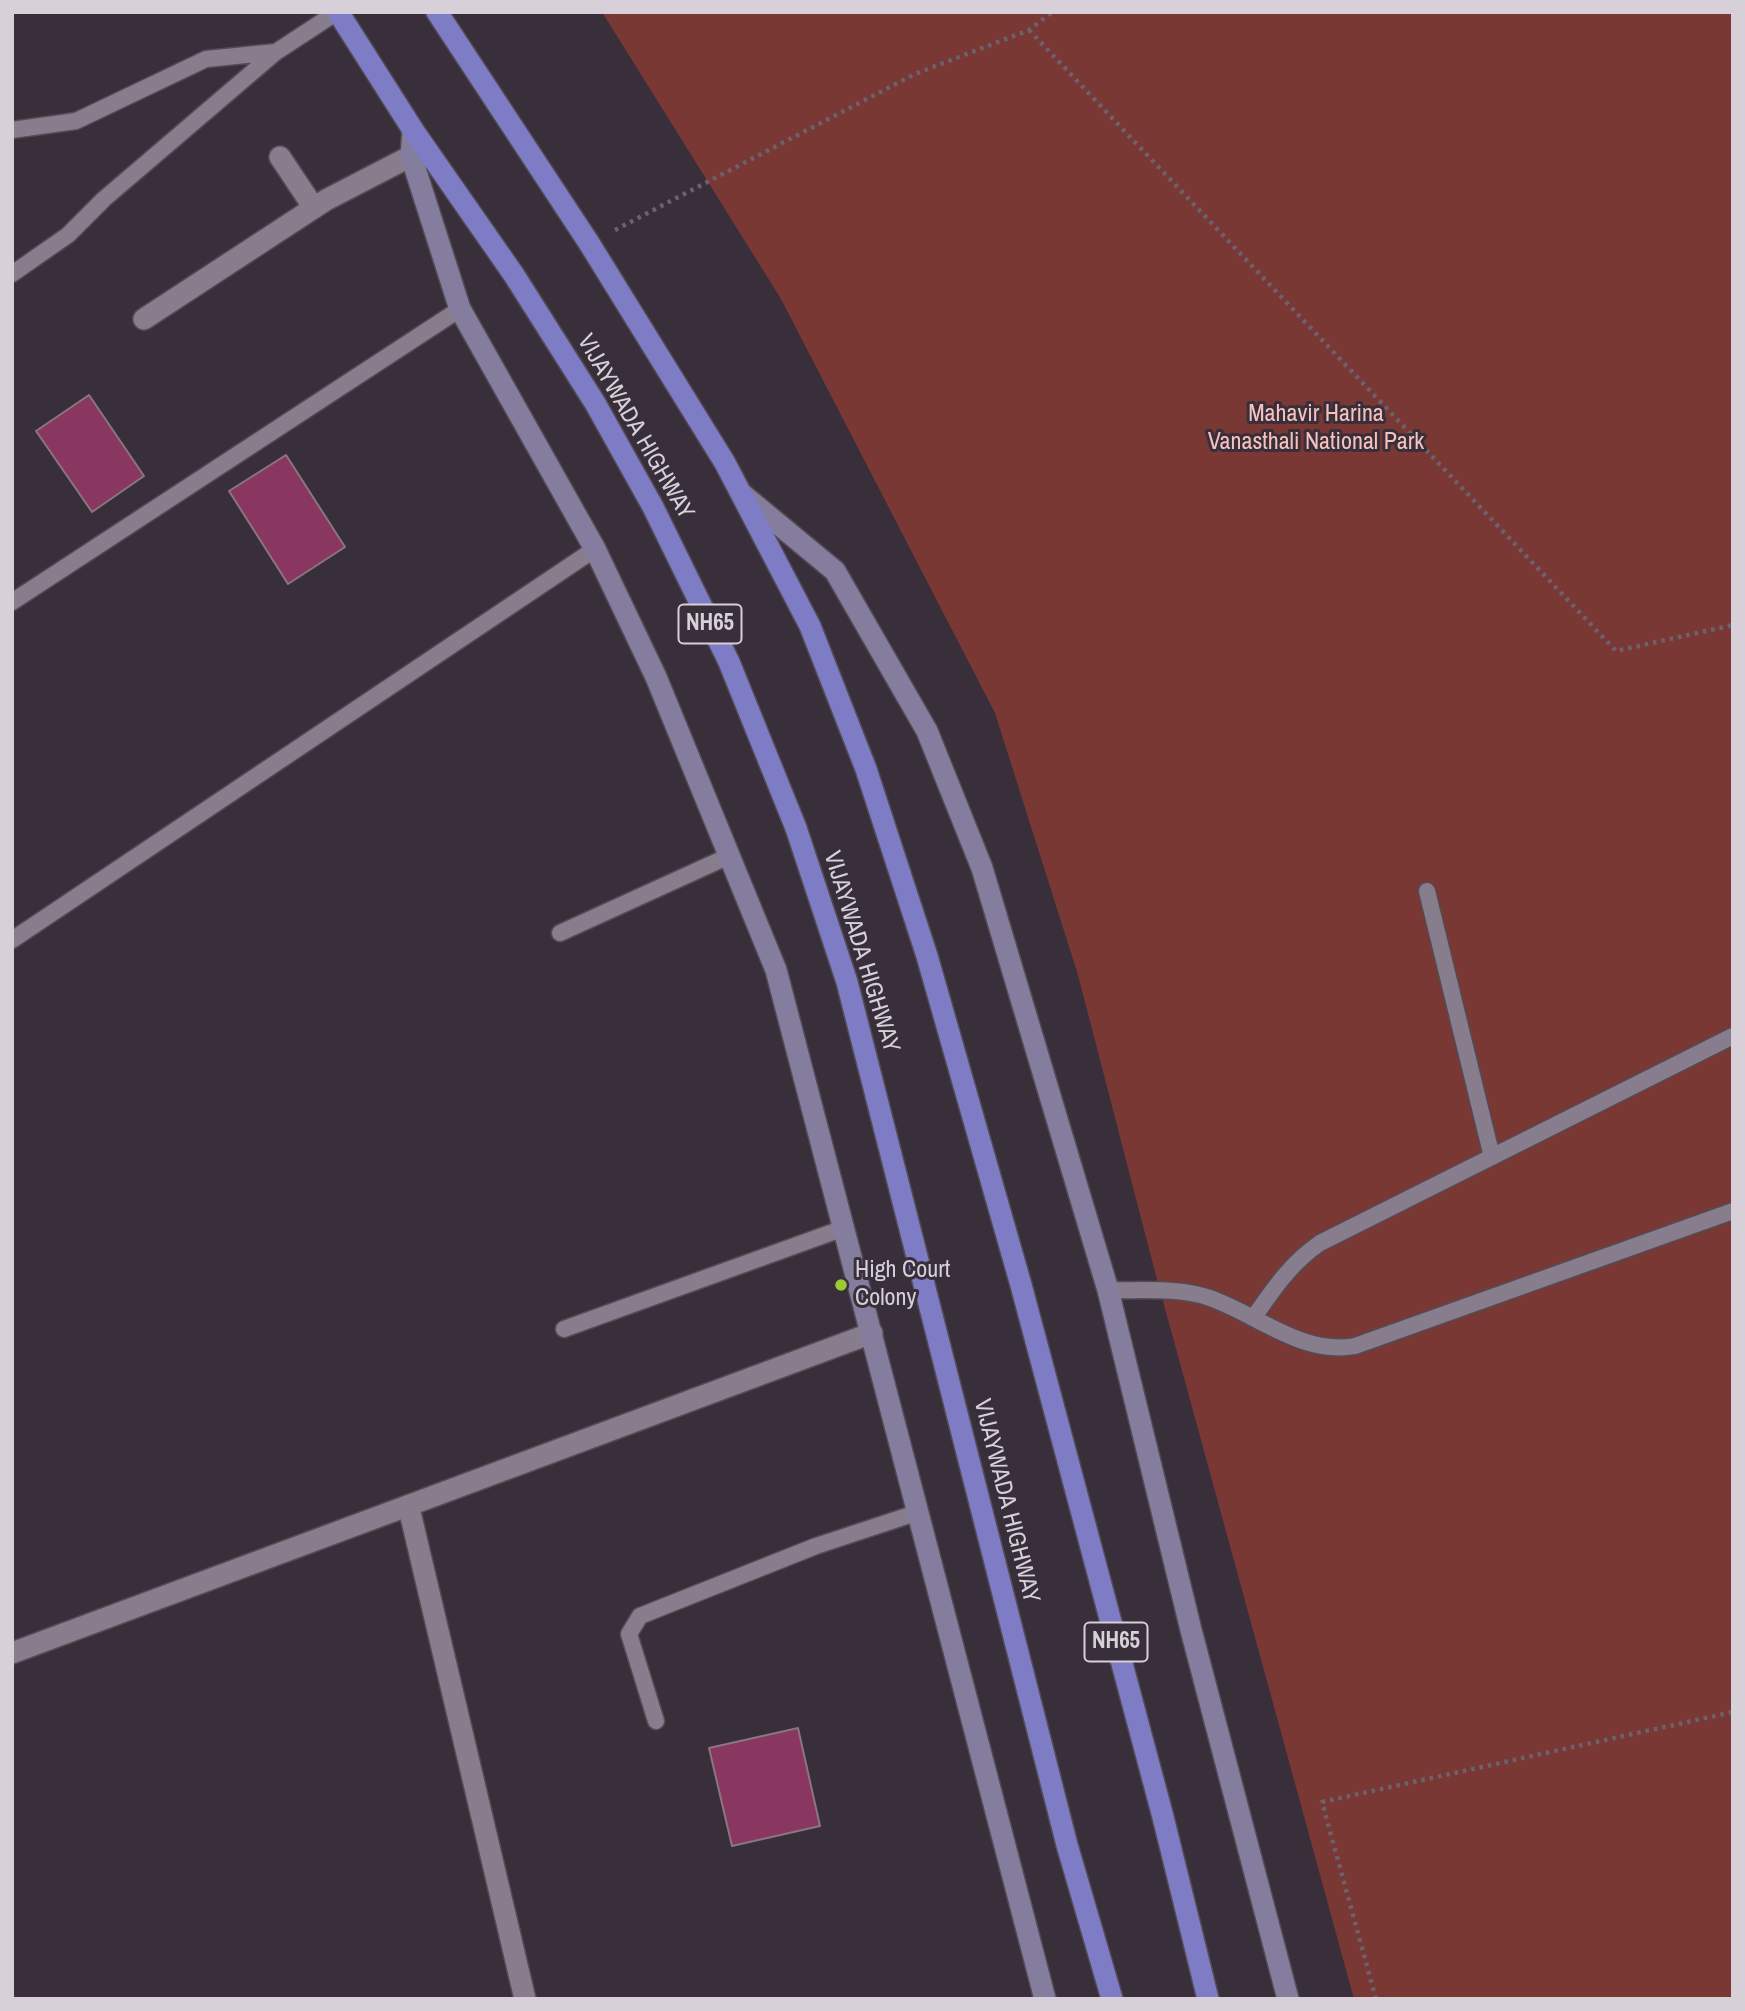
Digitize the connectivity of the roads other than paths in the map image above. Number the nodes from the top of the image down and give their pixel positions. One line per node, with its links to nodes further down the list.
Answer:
1 (338, 12): 3 (lane); 5 (highway, VIJAYWADA HIGHWAY / NH65)
2 (437, 12): 12 (highway, NH65)
3 (276, 52): 4 (lane); 9 (lane)
4 (12, 130)
5 (413, 130): 6 (street); 33 (highway, VIJAYWADA HIGHWAY / NH65)
6 (411, 156): 8 (street); 10 (street)
7 (280, 157): 8 (street)
8 (314, 208): 11 (street)
9 (12, 274)
10 (460, 309): 13 (street); 14 (lane)
11 (144, 319)
12 (740, 493): 23 (street); 34 (highway, NH65)
13 (595, 549): 15 (street); 18 (lane)
14 (12, 602)
15 (729, 856): 17 (lane); 22 (street)
16 (1427, 891): 20 (lane)
17 (560, 933)
18 (12, 940)
19 (1733, 1036): 20 (lane)
20 (1492, 1157): 24 (lane)
21 (1733, 1211): 24 (lane)
22 (844, 1228): 25 (lane); 26 (street)
23 (1108, 1290): 24 (lane); 35 (street)
24 (1254, 1317)
25 (565, 1329)
26 (872, 1334): 27 (street); 28 (street)
27 (409, 1508): 29 (street); 31 (street)
28 (919, 1512): 30 (lane); 32 (street)
29 (12, 1653)
30 (656, 1721)
31 (525, 1999)
32 (1045, 1999)
33 (1112, 1999)
34 (1208, 1999)
35 (1288, 1999)

